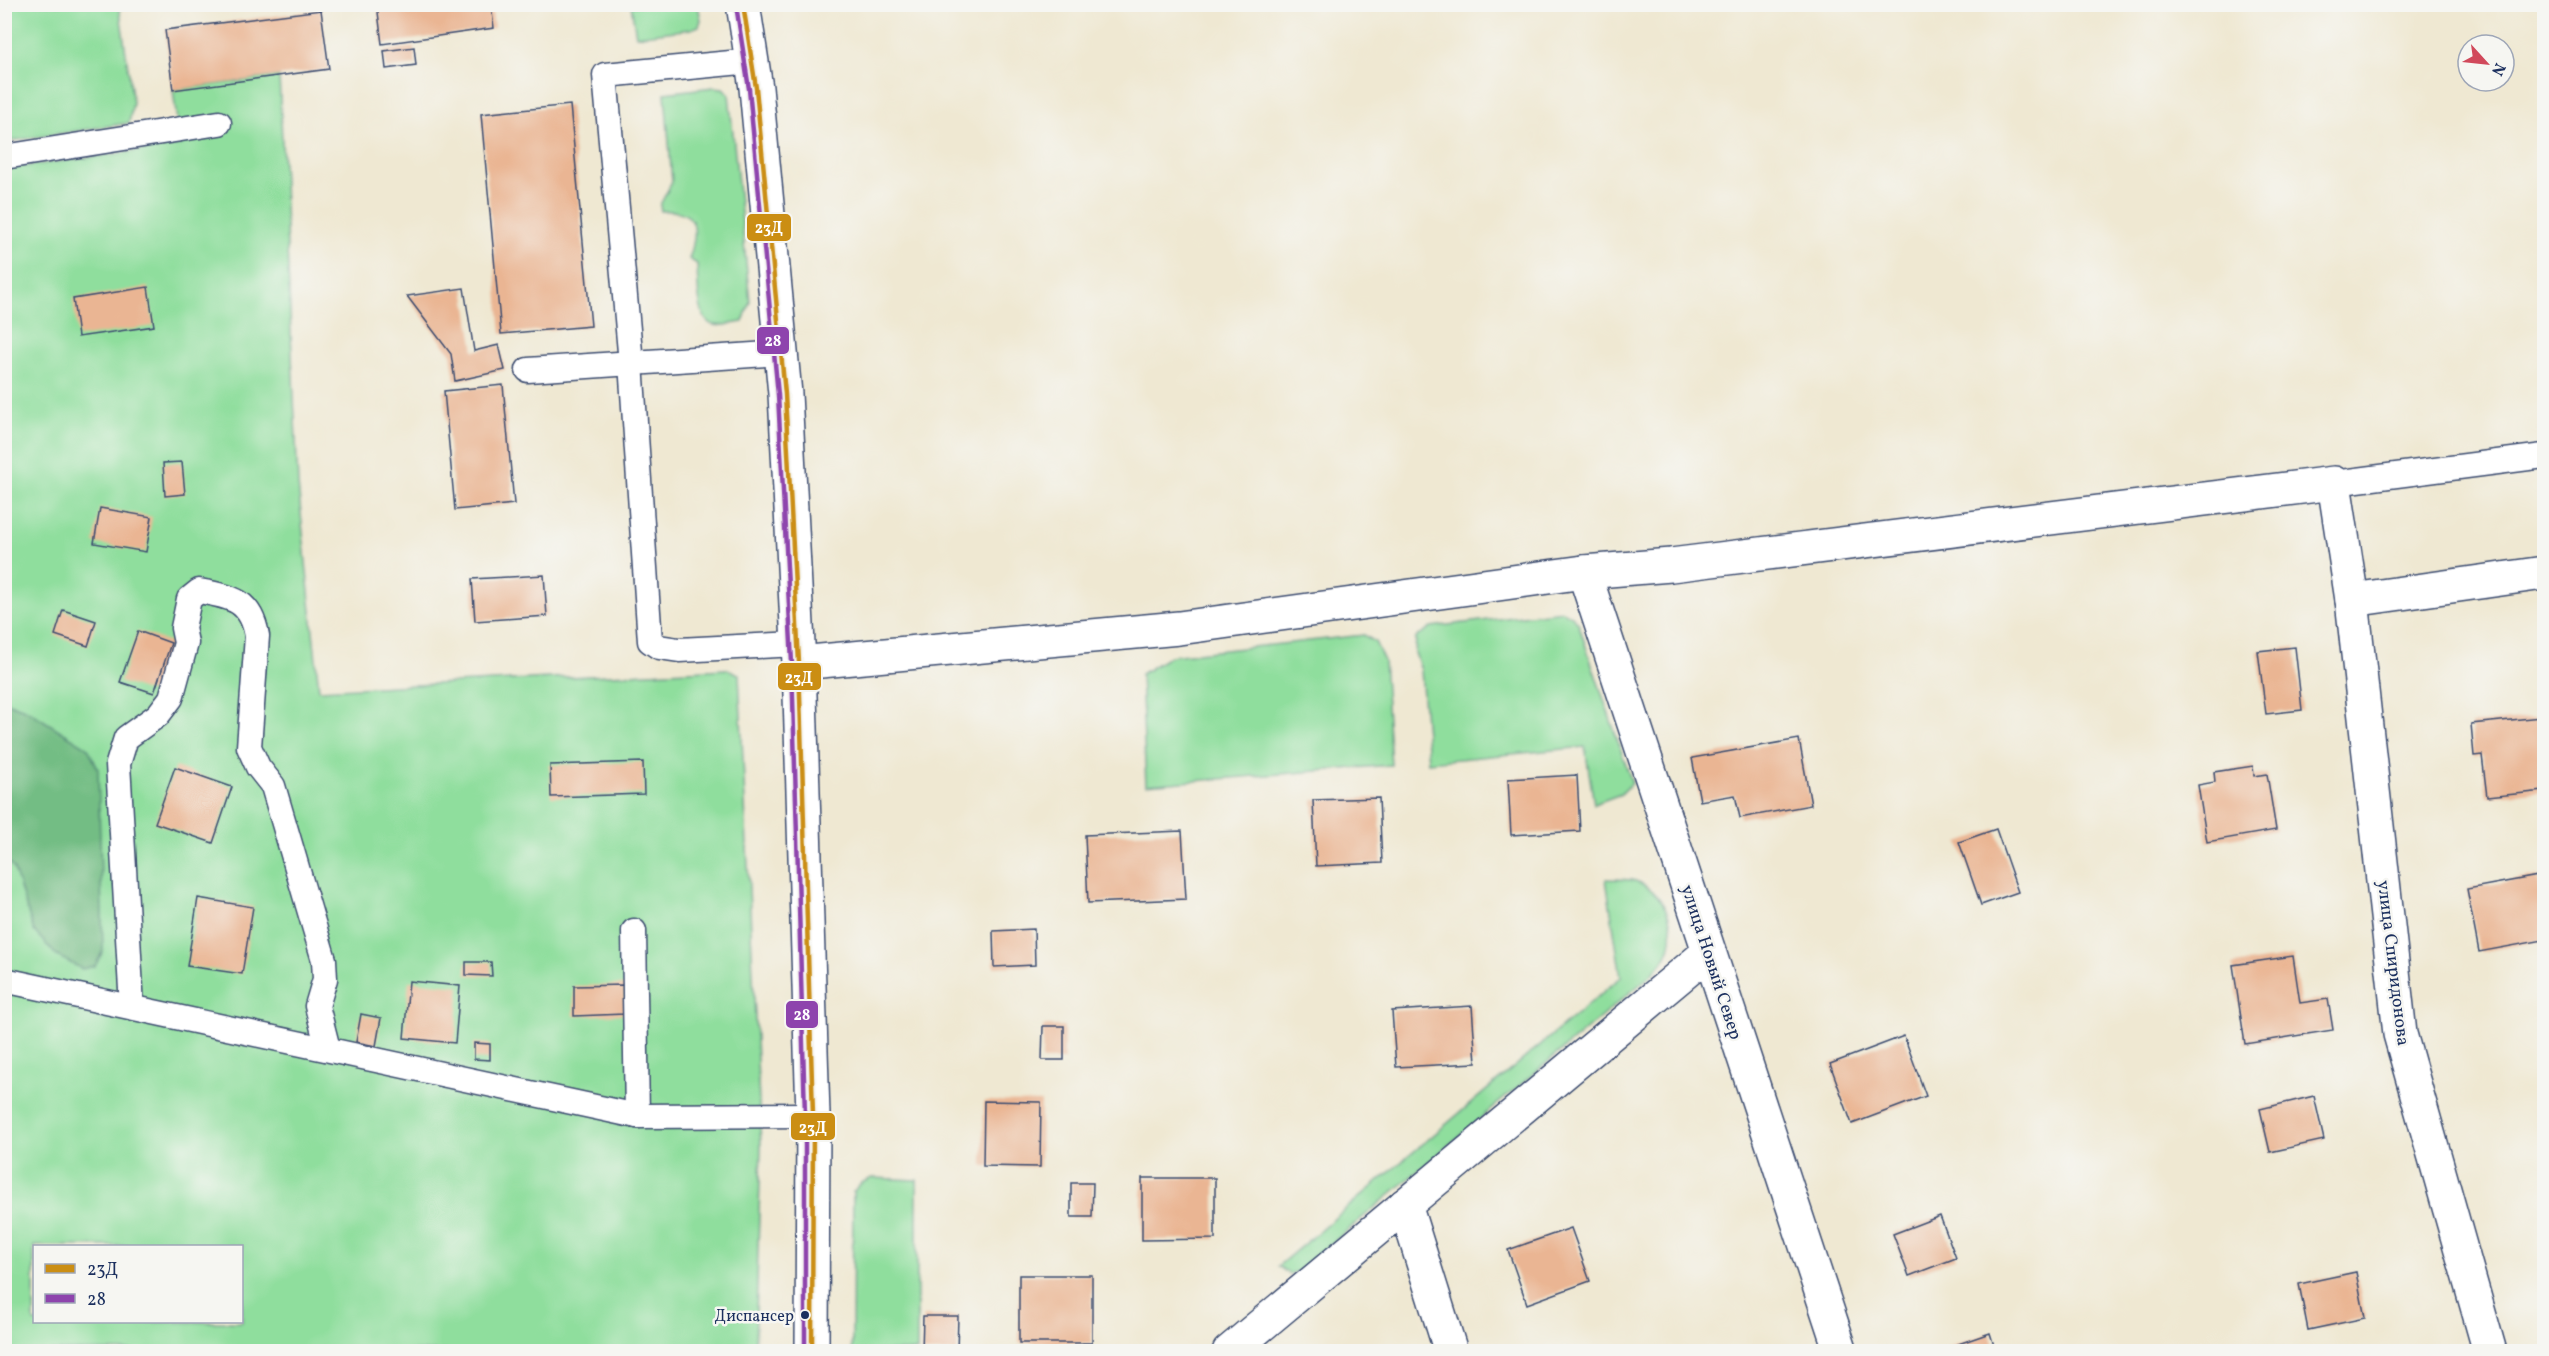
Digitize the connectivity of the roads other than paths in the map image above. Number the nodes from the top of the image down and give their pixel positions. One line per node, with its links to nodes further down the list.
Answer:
1 (743, 4): 2 (street)
2 (752, 61): 5 (street); 6 (lane)
3 (219, 123): 4 (lane)
4 (4, 157)
5 (781, 352): 6 (lane); 13 (street)
6 (631, 363): 7 (lane); 13 (lane)
7 (528, 370)
8 (2544, 456): 9 (lane)
9 (2334, 483): 10 (street); 12 (street, улица Спиридонова)
10 (1584, 572): 13 (street); 15 (street, улица Новый Север)
11 (2544, 573): 12 (street)
12 (2352, 600): 26 (street, улица Спиридонова)
13 (798, 654): 19 (street)
14 (634, 931): 20 (lane)
15 (1709, 952): 21 (street); 25 (street, улица Новый Север)
16 (4, 980): 17 (lane)
17 (132, 1007): 18 (lane); 18 (lane)
18 (328, 1049): 20 (lane)
19 (813, 1114): 20 (lane); 22 (street)
20 (637, 1116)
21 (1405, 1205): 23 (street); 24 (street)
22 (812, 1352)
23 (1229, 1352)
24 (1451, 1352)
25 (1841, 1352)
26 (2490, 1352)

